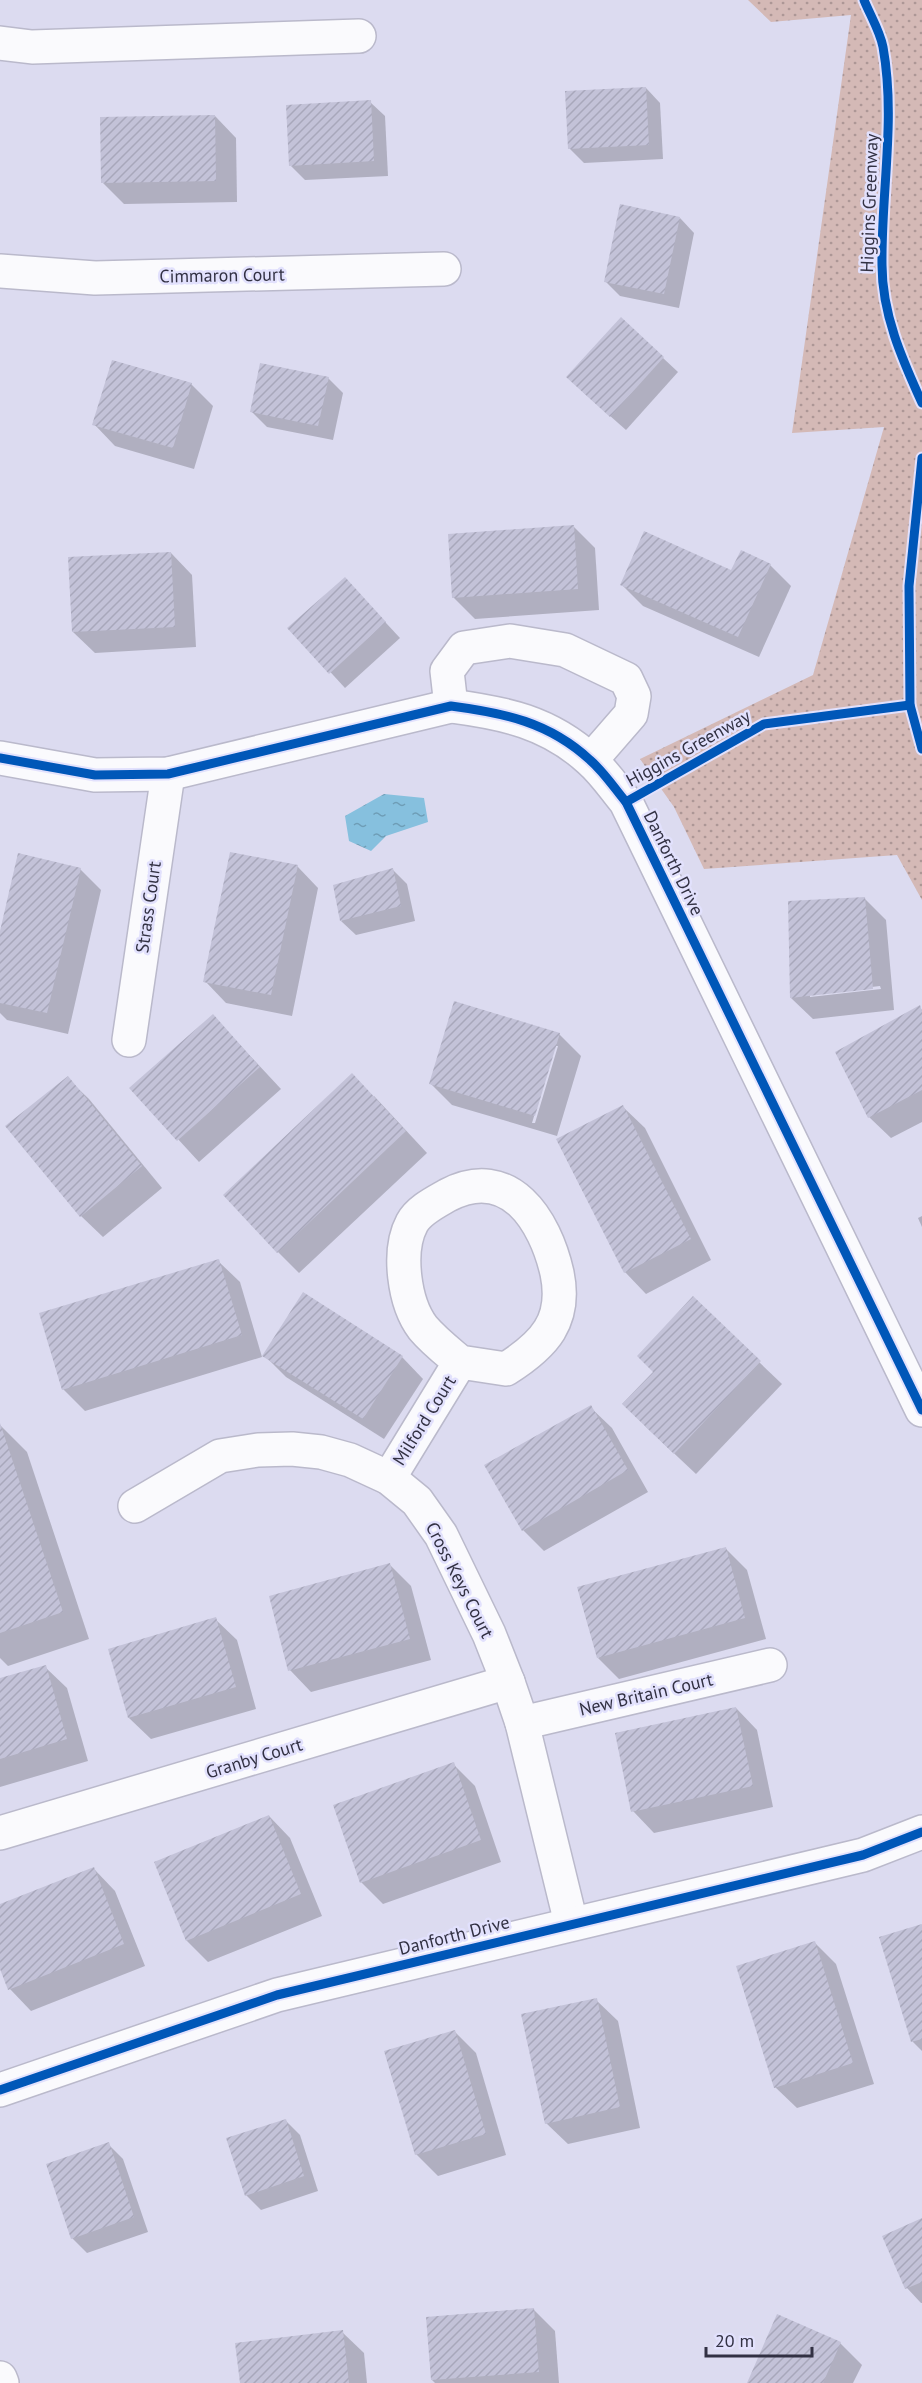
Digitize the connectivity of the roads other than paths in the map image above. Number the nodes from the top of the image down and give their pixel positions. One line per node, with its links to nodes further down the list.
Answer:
1 (359, 36): 2 (street)
2 (0, 43)
3 (444, 269): 4 (street, Cimmaron Court)
4 (0, 271)
5 (451, 706): 7 (street, Danforth Drive); 7 (street); 8 (street, Danforth Drive)
6 (0, 759): 8 (street, Danforth Drive)
7 (591, 760): 11 (street, Danforth Drive)
8 (168, 774): 9 (street, Strass Court)
9 (129, 1040)
10 (460, 1362): 10 (street, Milford Court); 12 (street, Milford Court)
11 (922, 1410)
12 (389, 1478): 13 (street, Cross Keys Court); 15 (street, Cross Keys Court)
13 (135, 1506)
14 (770, 1665): 16 (street, New Britain Court)
15 (508, 1682): 16 (street, Cross Keys Court); 18 (street, Granby Court)
16 (522, 1723): 19 (street, Cross Keys Court)
17 (922, 1832): 19 (street, Danforth Drive)
18 (0, 1833)
19 (571, 1923): 20 (street, Danforth Drive)
20 (0, 2090)
21 (0, 2378): 22 (street)
22 (2, 2383)

